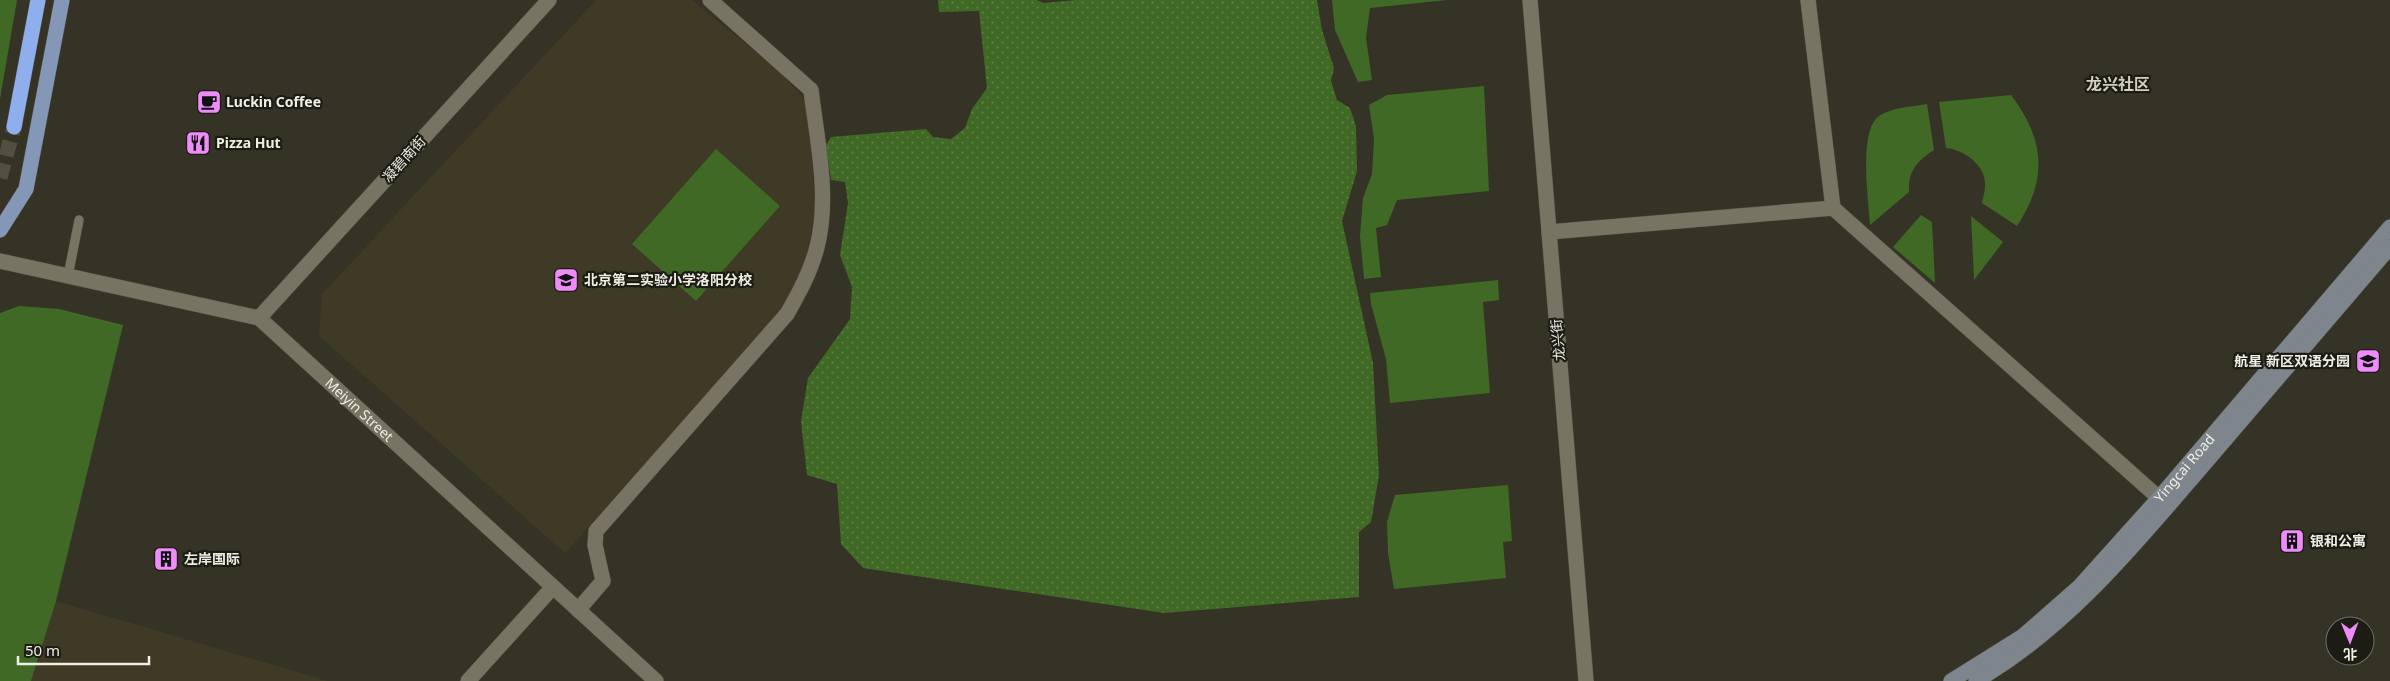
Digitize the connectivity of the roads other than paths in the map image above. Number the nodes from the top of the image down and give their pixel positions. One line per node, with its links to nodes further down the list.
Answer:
1 (38, 0): 7 (highway)
2 (62, 0): 11 (main road)
3 (549, 0): 16 (street, 凝碧南街)
4 (710, 0): 19 (street)
5 (1530, 0): 12 (street, 龙兴街)
6 (1808, 0): 8 (street)
7 (14, 127)
8 (1834, 208): 12 (street); 17 (street)
9 (79, 220): 15 (lane)
10 (2390, 227): 17 (main road, Yingcai Road)
11 (0, 230)
12 (1549, 232): 22 (street, 龙兴街)
13 (2390, 247): 24 (main road, Yingcai Road)
14 (0, 261): 15 (street)
15 (68, 276): 16 (street)
16 (259, 318): 18 (street, Meiyin Street)
17 (2159, 498): 23 (main road, Yingcai Road)
18 (553, 587): 19 (street, Meiyin Street); 20 (street)
19 (578, 610): 21 (street, Meiyin Street)
20 (468, 681)
21 (656, 681)
22 (1586, 681)
23 (1951, 681)
24 (1976, 681)

